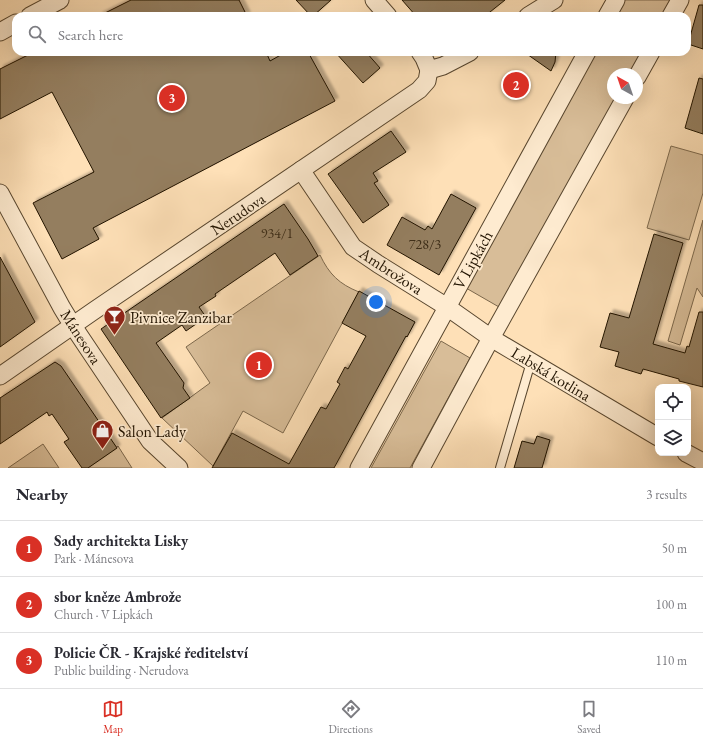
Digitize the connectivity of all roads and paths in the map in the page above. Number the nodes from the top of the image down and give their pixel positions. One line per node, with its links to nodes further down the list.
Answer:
1 (60, 0): 5 (street)
2 (374, 0): 6 (street)
3 (616, 0): 7 (street)
4 (680, 0): 8 (street)
5 (38, 12)
6 (384, 12)
7 (609, 12)
8 (673, 12)
9 (12, 25): 10 (street)
10 (0, 32)
11 (423, 56): 16 (street)
12 (462, 56): 16 (street)
13 (585, 56): 20 (street, V Lipkách)
14 (649, 56): 15 (street)
15 (642, 68)
16 (430, 70): 18 (street, Nerudova)
17 (622, 104): 22 (street)
18 (301, 170): 20 (street, Ambrožova); 21 (street, Nerudova)
19 (0, 193): 21 (street, Mánesova)
20 (447, 307): 22 (street, Labská kotlina); 27 (street, V Lipkách)
21 (73, 326): 24 (street, Nerudova); 26 (street, Mánesova)
22 (491, 338): 23 (street, Labská kotlina); 28 (street)
23 (531, 362): 25 (street, Labská kotlina); 29 (lane)
24 (0, 376)
25 (655, 434)
26 (179, 468)
27 (359, 468)
28 (421, 468)
29 (500, 468)

